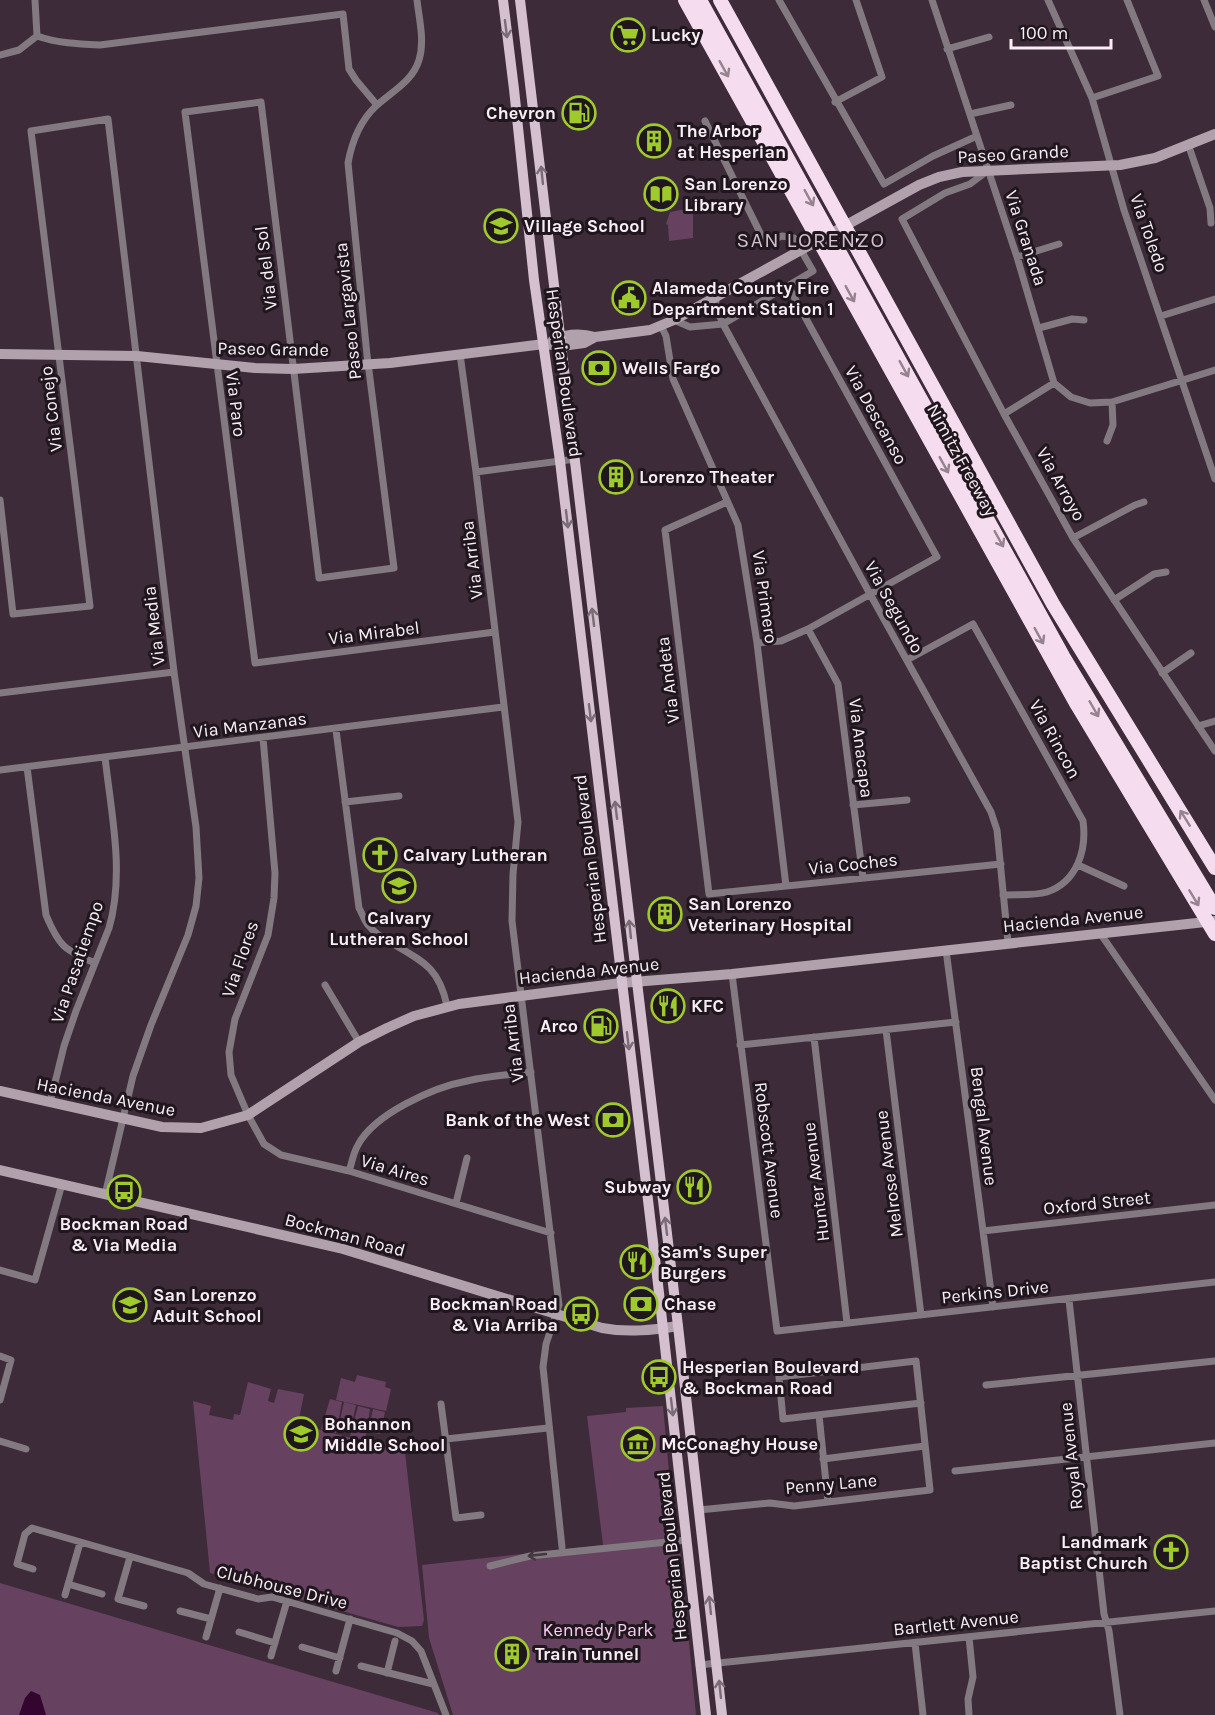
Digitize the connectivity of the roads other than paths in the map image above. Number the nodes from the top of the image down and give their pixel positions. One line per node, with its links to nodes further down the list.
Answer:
1 (34, 0): 15 (street)
2 (417, 0): 21 (street, Paseo Largavista)
3 (502, 0): 45 (main road, Hesperian Boulevard, one-way to 45)
4 (520, 0): 44 (main road, Hesperian Boulevard, one-way to 4)
5 (685, 0): 96 (highway, Nimitz Freeway, one-way to 96)
6 (699, 0): 94 (highway, one-way to 94)
7 (720, 0): 100 (highway, Nimitz Freeway, one-way to 7)
8 (779, 0): 20 (street)
9 (856, 0): 20 (street)
10 (932, 0): 17 (street, Via Granada)
11 (1048, 0): 19 (street, Via Toledo)
12 (1127, 0): 19 (street)
13 (1204, 0): 14 (street)
14 (1215, 27)
15 (37, 36): 18 (street); 21 (street)
16 (989, 38): 17 (street)
17 (947, 49): 24 (street, Via Granada)
18 (0, 55)
19 (1092, 98): 30 (street, Via Toledo)
20 (836, 102): 28 (street)
21 (378, 105): 51 (street, Paseo Largavista)
22 (1011, 105): 24 (street)
23 (185, 112): 50 (street, Via Paro); 52 (street, Via del Sol)
24 (970, 114): 28 (street, Via Granada)
25 (705, 121): 35 (street)
26 (31, 131): 46 (street, Via Conejo); 49 (street, Via Media)
27 (1215, 134): 29 (street, Paseo Grande)
28 (977, 136): 31 (street, Via Granada)
29 (1188, 144): 30 (street, Paseo Grande); 32 (street)
30 (1111, 166): 31 (street, Paseo Grande); 38 (street, Via Toledo)
31 (988, 171): 34 (street, Via Granada); 36 (street, Paseo Grande); 57 (street, Via Arroyo)
32 (1211, 222)
33 (1059, 244): 34 (street)
34 (1017, 257): 43 (street, Via Granada)
35 (788, 286): 41 (street); 69 (street, Via Descanso)
36 (717, 297): 39 (street, Paseo Grande); 41 (street, Via Segundo)
37 (1215, 299): 38 (street)
38 (1161, 316): 54 (street, Via Toledo)
39 (674, 320): 41 (street); 42 (street, Paseo Grande)
40 (1084, 320): 43 (street)
41 (723, 324): 69 (street, Via Segundo)
42 (661, 326): 44 (street, Paseo Grande); 64 (street, Via Primero)
43 (1039, 328): 55 (street, Via Granada)
44 (561, 341): 45 (street, Paseo Grande); 59 (main road, Hesperian Boulevard)
45 (544, 344): 48 (street, Paseo Grande); 60 (main road, Hesperian Boulevard)
46 (60, 353): 47 (street, Paseo Grande); 49 (street, Paseo Grande); 63 (street, Via Conejo)
47 (0, 354)
48 (460, 354): 51 (street, Paseo Grande); 61 (street, Via Arriba)
49 (137, 356): 50 (street, Paseo Grande); 77 (street, Via Media)
50 (216, 364): 52 (street, Paseo Grande); 76 (street, Via Paro)
51 (369, 364): 52 (street, Paseo Grande); 68 (street, Paseo Largavista)
52 (293, 369): 68 (street, Via del Sol)
53 (1215, 370): 54 (street)
54 (1181, 380): 56 (street); 62 (street, Via Toledo)
55 (1054, 383): 56 (street); 57 (street)
56 (1112, 402): 58 (street)
57 (1004, 414): 66 (street, Via Arroyo)
58 (1107, 441)
59 (576, 459): 60 (street); 99 (main road, Hesperian Boulevard, one-way to 59)
60 (560, 461): 61 (street); 95 (main road, Hesperian Boulevard, one-way to 95)
61 (476, 472): 72 (street, Via Arriba)
62 (1215, 479)
63 (0, 500)
64 (727, 502): 73 (street, Via Primero); 104 (street, Via Andeta)
65 (1144, 502): 66 (street)
66 (1073, 538): 70 (street, Via Arroyo)
67 (1166, 572): 70 (street)
68 (319, 578)
69 (870, 594): 71 (street); 75 (street, Via Segundo)
70 (1114, 600): 78 (street, Via Arroyo)
71 (808, 629): 73 (street); 93 (street, Via Anacapa)
72 (495, 632): 76 (street, Via Mirabel); 80 (street, Via Arriba)
73 (757, 643): 102 (street, Via Primero)
74 (1191, 653): 78 (street)
75 (907, 660): 97 (street, Via Segundo); 98 (street, Via Rincon)
76 (255, 663)
77 (174, 672): 79 (street); 85 (street, Via Media)
78 (1162, 673): 82 (street, Via Arroyo)
79 (0, 693)
80 (503, 707): 83 (street, Via Manzanas); 117 (street, Via Arriba)
81 (1215, 721): 82 (street)
82 (1198, 726): 86 (street, Via Arroyo)
83 (336, 730): 84 (street, Via Manzanas); 92 (street)
84 (263, 738): 85 (street, Via Manzanas); 129 (street, Via Flores)
85 (185, 748): 87 (street, Via Manzanas); 130 (street, Via Media)
86 (1215, 751)
87 (105, 757): 88 (street, Via Manzanas); 112 (street, Via Pasatiempo)
88 (27, 767): 89 (street, Via Manzanas); 112 (street)
89 (0, 770)
90 (399, 796): 92 (street)
91 (907, 800): 93 (street)
92 (345, 802): 118 (street)
93 (853, 805): 101 (street, Via Anacapa)
94 (1162, 819): 96 (highway); 106 (highway)
95 (605, 843): 99 (main road); 115 (main road, Hesperian Boulevard)
96 (1165, 849): 109 (highway, Nimitz Freeway, one-way to 109)
97 (1001, 864): 101 (street, Via Coches); 105 (street, Via Segundo)
98 (1078, 866): 103 (street); 105 (street)
99 (623, 868): 114 (main road, Hesperian Boulevard, one-way to 99)
100 (1215, 868)
101 (863, 878): 102 (street, Via Coches)
102 (786, 886): 104 (street, Via Coches)
103 (1124, 886)
104 (709, 894)
105 (1003, 895): 110 (street, Via Segundo)
106 (1215, 908)
107 (1215, 921): 108 (street, Hacienda Avenue)
108 (1100, 933): 110 (street, Hacienda Avenue); 127 (street)
109 (1215, 934)
110 (1008, 942): 111 (street, Hacienda Avenue)
111 (946, 950): 113 (street, Hacienda Avenue); 119 (street, Bengal Avenue)
112 (95, 963): 128 (street, Via Pasatiempo)
113 (732, 974): 114 (street, Hacienda Avenue); 123 (street, Robscott Avenue)
114 (636, 982): 115 (street, Hacienda Avenue); 132 (main road, Hesperian Boulevard)
115 (621, 983): 117 (street, Hacienda Avenue); 125 (main road, Hesperian Boulevard, one-way to 125)
116 (325, 985): 122 (street)
117 (522, 995): 118 (street, Hacienda Avenue); 124 (street, Via Arriba)
118 (447, 1006): 122 (street, Hacienda Avenue)
119 (956, 1022): 120 (street); 141 (street, Bengal Avenue)
120 (886, 1030): 121 (street); 148 (street, Melrose Avenue)
121 (814, 1037): 123 (street); 149 (street, Hunter Avenue)
122 (359, 1042): 129 (street, Hacienda Avenue)
123 (740, 1045): 152 (street, Robscott Avenue)
124 (531, 1072): 135 (street); 142 (street, Via Arriba)
125 (634, 1086): 131 (main road, Hesperian Boulevard); 132 (main road)
126 (0, 1091): 128 (street, Hacienda Avenue)
127 (1215, 1100)
128 (50, 1103): 130 (street, Hacienda Avenue)
129 (248, 1115): 130 (street, Hacienda Avenue); 135 (street, Via Aires)
130 (123, 1119): 137 (street, Via Media)
131 (640, 1138): 138 (main road); 151 (main road, Hesperian Boulevard)
132 (655, 1141): 138 (main road, Hesperian Boulevard)
133 (467, 1158): 139 (street)
134 (0, 1170): 136 (street, Bockman Road)
135 (349, 1172): 139 (street, Via Aires)
136 (62, 1184): 137 (street, Bockman Road); 143 (street)
137 (105, 1195): 147 (street, Bockman Road)
138 (662, 1200): 150 (main road, Hesperian Boulevard, one-way to 138)
139 (456, 1203): 142 (street, Via Aires)
140 (1215, 1205): 141 (street, Oxford Street)
141 (983, 1231): 146 (street, Bengal Avenue)
142 (551, 1233): 147 (street, Via Arriba)
143 (0, 1270)
144 (1215, 1282): 145 (street, Perkins Drive)
145 (1069, 1299): 146 (street, Perkins Drive); 155 (street, Royal Avenue)
146 (993, 1306): 148 (street, Perkins Drive)
147 (556, 1314): 151 (street, Bockman Road); 161 (street, Via Arriba)
148 (921, 1315): 149 (street, Perkins Drive)
149 (848, 1323): 152 (street, Perkins Drive)
150 (678, 1326): 151 (street, Bockman Road); 171 (main road, Hesperian Boulevard)
151 (663, 1329): 167 (main road, Hesperian Boulevard, one-way to 167)
152 (777, 1331)
153 (0, 1356): 157 (street)
154 (1215, 1361): 155 (street)
155 (1077, 1377): 156 (street); 168 (street, Royal Avenue)
156 (986, 1385)
157 (0, 1400)
158 (921, 1403): 160 (street); 160 (street); 165 (street)
159 (441, 1404): 162 (street)
160 (819, 1415): 169 (street)
161 (548, 1428): 162 (street); 177 (street, Via Arriba)
162 (446, 1439): 174 (street)
163 (0, 1441): 166 (street)
164 (1215, 1443): 168 (street)
165 (925, 1446): 169 (street); 172 (street, Penny Lane)
166 (26, 1449)
167 (678, 1454): 171 (main road); 175 (main road, Hesperian Boulevard)
168 (1087, 1458): 170 (street); 191 (street, Royal Avenue)
169 (823, 1459): 172 (street)
170 (955, 1471)
171 (695, 1476): 173 (main road, Hesperian Boulevard)
172 (828, 1502): 173 (street, Penny Lane)
173 (699, 1510): 201 (main road, Hesperian Boulevard, one-way to 173)
174 (481, 1515)
175 (687, 1540): 179 (street, one-way to 179); 202 (main road, Hesperian Boulevard)
176 (81, 1543): 178 (street, Clubhouse Drive); 180 (street, Clubhouse Drive); 181 (street)
177 (562, 1548)
178 (130, 1557): 182 (street, Clubhouse Drive); 186 (street)
179 (490, 1566)
180 (33, 1569)
181 (68, 1584): 183 (street); 184 (street)
182 (220, 1588): 185 (street, Clubhouse Drive); 189 (street)
183 (102, 1594)
184 (64, 1595)
185 (287, 1601): 190 (street, Clubhouse Drive); 196 (street)
186 (144, 1606)
187 (180, 1611): 189 (street)
188 (1215, 1611): 191 (street, Bartlett Avenue)
189 (211, 1619): 193 (street)
190 (350, 1619): 200 (street); 206 (street, Clubhouse Drive)
191 (1106, 1622): 194 (street, Bartlett Avenue); 212 (street, Royal Avenue)
192 (239, 1632): 196 (street)
193 (206, 1637)
194 (969, 1637): 197 (street, Bartlett Avenue); 211 (street)
195 (395, 1641): 205 (street)
196 (275, 1643): 199 (street)
197 (915, 1643): 201 (street, Bartlett Avenue); 210 (street)
198 (302, 1647): 200 (street)
199 (271, 1656)
200 (340, 1658): 204 (street)
201 (717, 1664): 202 (street, Bartlett Avenue); 209 (main road, Hesperian Boulevard, one-way to 201)
202 (699, 1665): 208 (main road, Hesperian Boulevard)
203 (361, 1666): 205 (street)
204 (336, 1671)
205 (387, 1673): 206 (street)
206 (433, 1684): 207 (street, Clubhouse Drive)
207 (446, 1715)
208 (706, 1715)
209 (722, 1715)
210 (922, 1715)
211 (969, 1715)
212 (1120, 1715)

